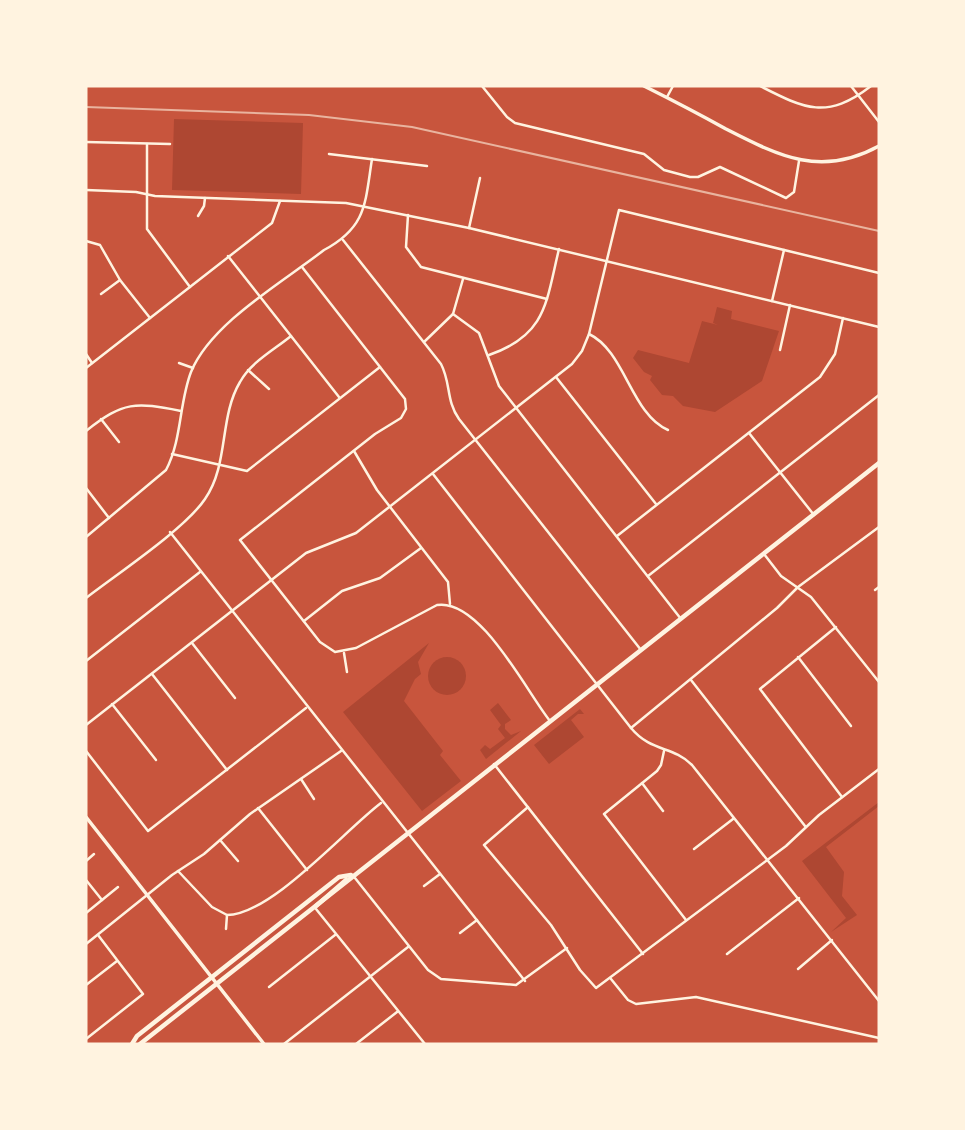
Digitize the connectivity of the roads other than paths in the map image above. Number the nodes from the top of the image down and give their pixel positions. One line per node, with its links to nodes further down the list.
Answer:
1 (482, 86): 16 (street)
2 (644, 86): 8 (main road)
3 (673, 86): 8 (street)
4 (760, 86): 7 (street)
5 (851, 86): 7 (street)
6 (871, 86): 7 (street)
7 (859, 96): 9 (street)
8 (667, 97): 16 (main road)
9 (879, 122)
10 (86, 142): 11 (street)
11 (147, 144): 12 (street); 20 (street)
12 (170, 144)
13 (879, 146): 16 (main road)
14 (329, 154): 15 (street)
15 (372, 159): 17 (street); 23 (street)
16 (799, 161)
17 (427, 166)
18 (480, 177): 26 (street)
19 (86, 190): 20 (street)
20 (147, 194): 21 (street); 37 (street)
21 (205, 198): 22 (street); 25 (street)
22 (280, 200): 23 (street); 31 (street)
23 (365, 207): 24 (street); 27 (street)
24 (408, 215): 26 (street); 35 (street)
25 (198, 216)
26 (469, 228): 29 (street)
27 (343, 240): 33 (street); 49 (street)
28 (86, 241): 36 (street)
29 (559, 249): 32 (street); 40 (street)
30 (784, 250): 32 (street); 34 (street); 41 (street)
31 (228, 256): 37 (street); 39 (street)
32 (607, 261): 41 (street); 47 (street)
33 (302, 267): 39 (street); 55 (street)
34 (879, 273)
35 (463, 279): 40 (street); 43 (street)
36 (120, 280): 38 (street); 44 (street)
37 (190, 287): 44 (street)
38 (101, 294)
39 (262, 298): 48 (street); 57 (street)
40 (547, 299): 52 (street)
41 (772, 300): 42 (street)
42 (790, 305): 45 (street); 50 (street)
43 (453, 314): 49 (street); 52 (street)
44 (150, 318): 53 (street)
45 (843, 318): 46 (street); 68 (street)
46 (879, 327)
47 (589, 334): 59 (street); 66 (street)
48 (291, 336): 58 (street); 62 (street)
49 (424, 342): 69 (street)
50 (780, 349)
51 (86, 354): 53 (street)
52 (489, 355): 63 (street)
53 (92, 363): 56 (street)
54 (179, 363): 57 (street)
55 (380, 367): 62 (street); 71 (street)
56 (86, 368)
57 (193, 368): 64 (street)
58 (248, 370): 60 (street); 74 (street)
59 (556, 377): 63 (street); 78 (street)
60 (269, 389)
61 (879, 395): 75 (street)
62 (340, 398): 74 (street)
63 (516, 408): 69 (street); 85 (street)
64 (181, 411): 65 (street); 72 (street)
65 (101, 419): 67 (street); 70 (street)
66 (668, 430)
67 (86, 431)
68 (749, 433): 75 (street); 78 (street)
69 (475, 440): 76 (street); 101 (street)
70 (118, 442)
71 (354, 451): 79 (street); 90 (street)
72 (172, 454): 74 (street); 81 (street)
73 (879, 463): 80 (main road)
74 (219, 464): 83 (street)
75 (780, 472): 80 (street); 89 (street)
76 (433, 473): 79 (street); 109 (street)
77 (86, 488): 81 (street)
78 (657, 505): 85 (street)
79 (390, 507): 86 (street); 90 (street)
80 (814, 515): 87 (main road)
81 (109, 518): 84 (street)
82 (879, 527): 91 (street)
83 (170, 532): 88 (street); 94 (street)
84 (86, 537)
85 (617, 537): 89 (street)
86 (421, 548): 95 (street); 98 (street)
87 (764, 554): 91 (street); 97 (main road)
88 (200, 572): 96 (street); 104 (street)
89 (648, 576): 97 (street)
90 (272, 580): 96 (street); 98 (street)
91 (798, 587): 99 (street); 107 (street)
92 (879, 587): 93 (street)
93 (875, 590)
94 (86, 598)
95 (450, 604): 102 (street); 113 (street)
96 (232, 611): 100 (street); 112 (street)
97 (681, 619): 101 (main road)
98 (304, 621): 102 (street)
99 (836, 627): 103 (street); 108 (street)
100 (192, 643): 106 (street); 110 (street)
101 (641, 650): 109 (main road)
102 (344, 653): 105 (street)
103 (797, 657): 115 (street); 126 (street)
104 (86, 661)
105 (347, 672)
106 (152, 674): 111 (street); 123 (street)
107 (691, 680): 116 (street); 134 (street)
108 (879, 682)
109 (597, 684): 113 (main road); 116 (street)
110 (235, 698)
111 (113, 704): 114 (street); 120 (street)
112 (307, 707): 119 (street); 123 (street)
113 (550, 721): 121 (main road)
114 (86, 725)
115 (851, 726)
116 (631, 728): 117 (street)
117 (664, 750): 125 (street); 133 (street)
118 (86, 751): 123 (street)
119 (341, 751): 124 (street); 128 (street)
120 (156, 760)
121 (494, 764): 129 (street); 135 (main road)
122 (879, 769): 126 (street)
123 (227, 770)
124 (302, 779): 127 (street); 130 (street)
125 (642, 783): 131 (street); 156 (street)
126 (842, 797): 134 (street)
127 (314, 799)
128 (381, 802): 135 (street); 142 (street)
129 (528, 807): 164 (street); 165 (street)
130 (258, 808): 136 (street); 142 (street)
131 (663, 811)
132 (86, 817): 149 (main road)
133 (734, 818): 137 (street); 139 (street)
134 (805, 826): 139 (street)
135 (406, 833): 144 (street); 145 (main road)
136 (219, 840): 141 (street); 143 (street)
137 (694, 849)
138 (94, 854): 140 (street)
139 (769, 858): 150 (street); 156 (street)
140 (86, 861)
141 (238, 861)
142 (307, 870): 154 (street)
143 (178, 871): 149 (street); 154 (street)
144 (440, 873): 147 (street); 155 (street)
145 (352, 875): 152 (main road); 163 (street); 169 (main road)
146 (86, 880): 151 (street)
147 (424, 886)
148 (118, 887): 151 (street)
149 (147, 895): 160 (street); 169 (main road)
150 (799, 898): 161 (street); 166 (street)
151 (102, 900): 153 (street)
152 (316, 909): 159 (street); 174 (main road)
153 (86, 913)
154 (227, 915): 157 (street)
155 (477, 920): 158 (street); 172 (street)
156 (686, 920): 165 (street)
157 (226, 929)
158 (460, 933)
159 (336, 934): 170 (street); 175 (street)
160 (98, 935): 162 (street); 167 (street)
161 (832, 940): 168 (street); 176 (street)
162 (86, 944)
163 (409, 947): 170 (street); 172 (street)
164 (567, 948): 171 (street); 172 (street)
165 (643, 954): 171 (street)
166 (727, 954)
167 (117, 961): 173 (street); 179 (street)
168 (798, 969)
169 (211, 977): 174 (main road); 180 (main road)
170 (370, 977): 177 (street); 183 (street)
171 (611, 979): 178 (street)
172 (525, 981)
173 (86, 985)
174 (218, 985): 181 (main road); 182 (main road)
175 (269, 987)
176 (879, 1001)
177 (397, 1012): 184 (street); 185 (street)
178 (879, 1038)
179 (86, 1039)
180 (132, 1044)
181 (140, 1044)
182 (264, 1044)
183 (284, 1044)
184 (356, 1044)
185 (425, 1044)

